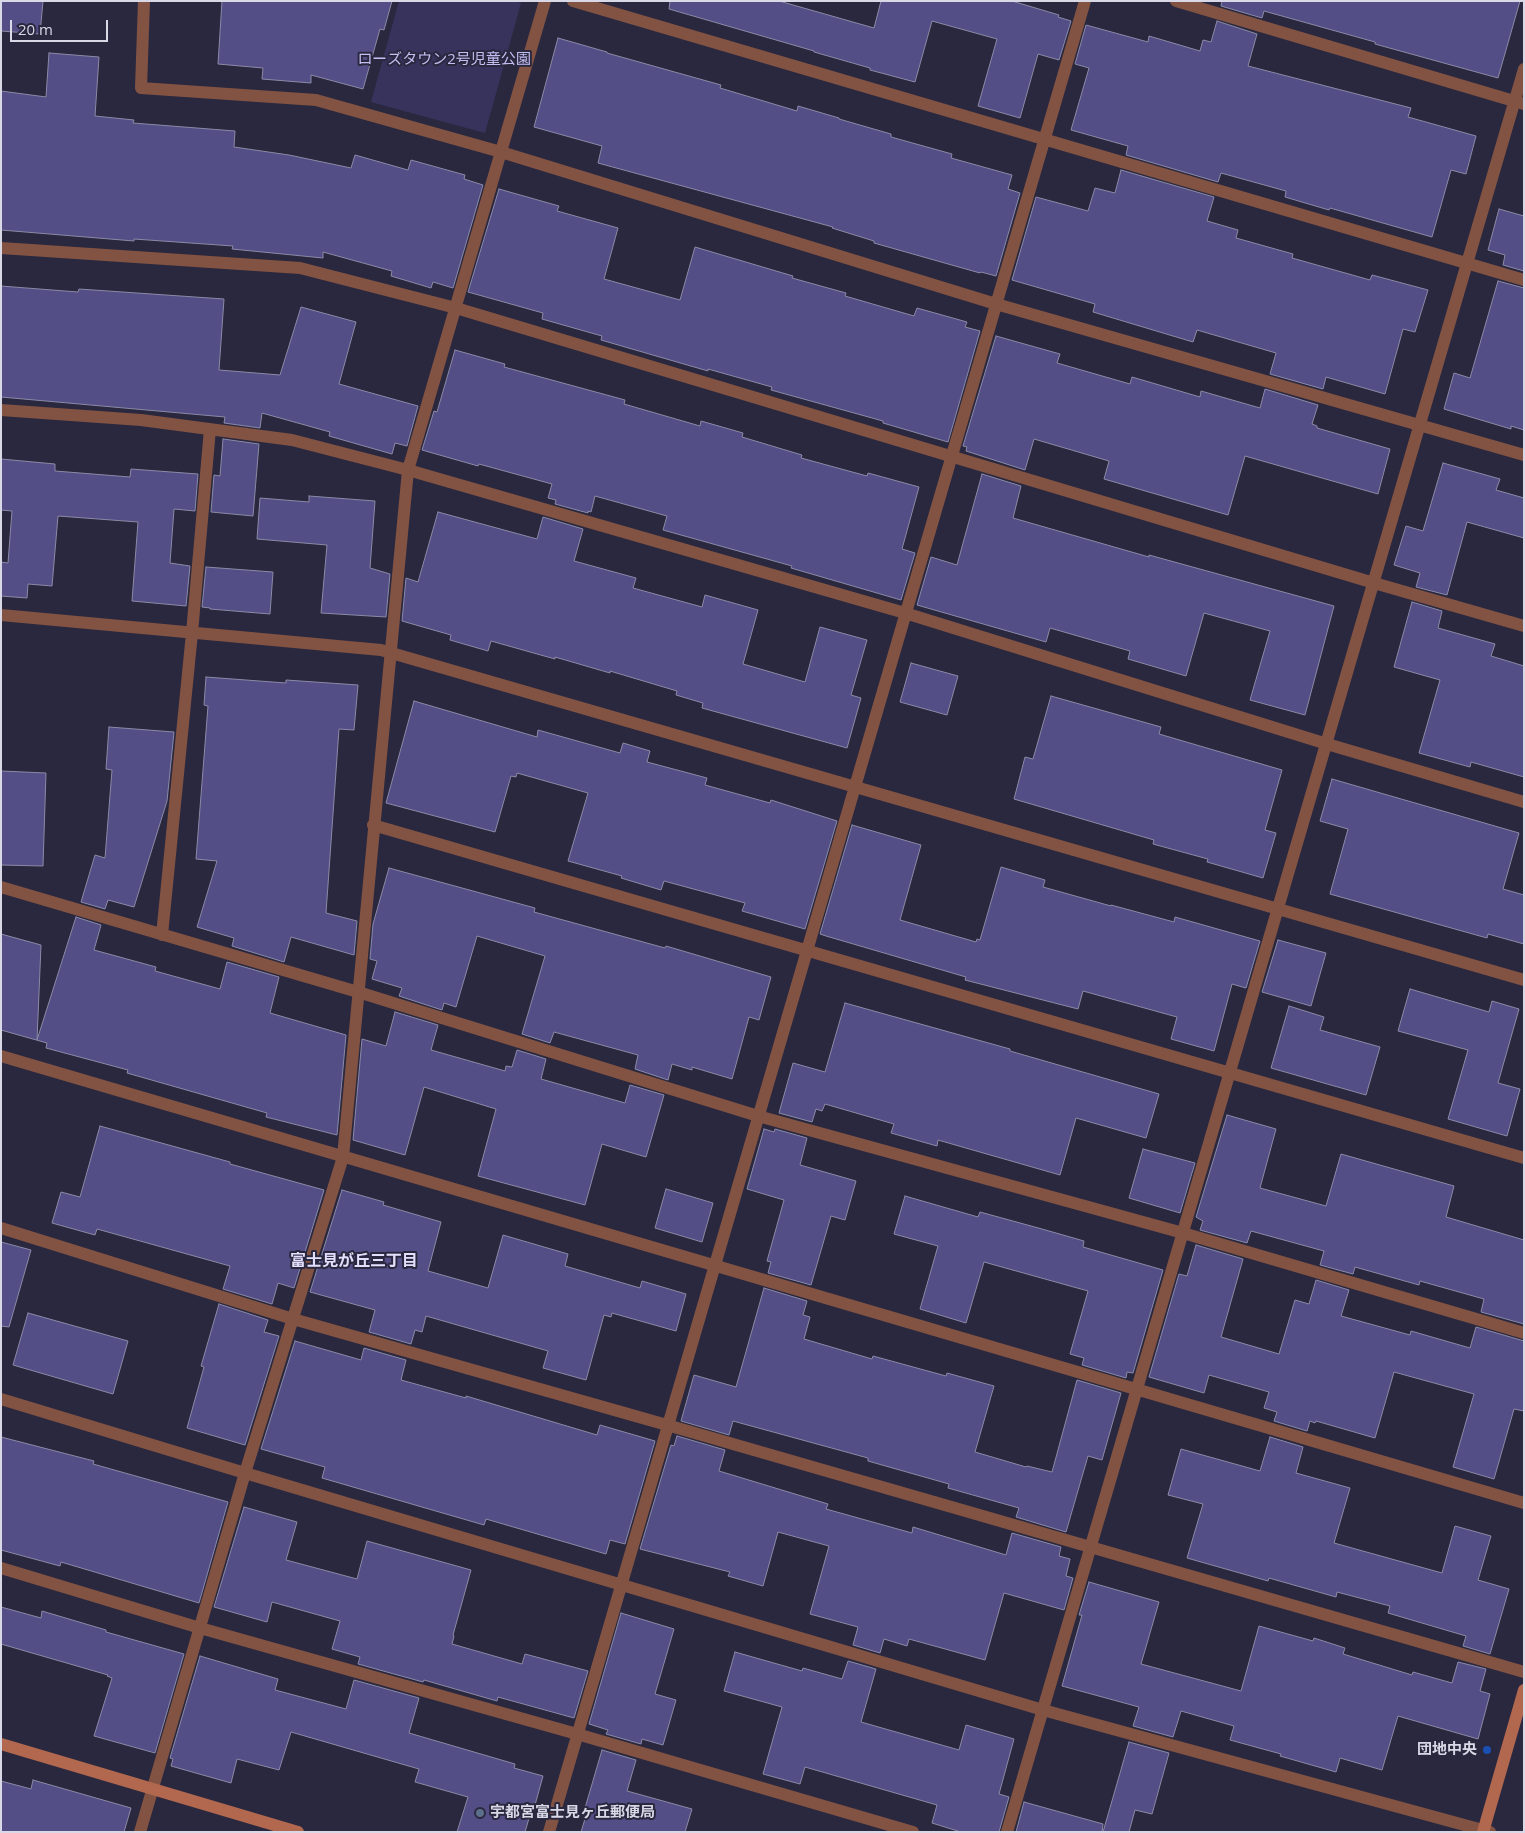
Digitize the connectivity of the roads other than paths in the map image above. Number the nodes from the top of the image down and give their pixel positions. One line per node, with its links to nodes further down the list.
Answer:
1 (144, 1): 9 (street)
2 (545, 1): 9 (street)
3 (573, 1): 8 (street)
4 (1085, 1): 8 (street)
5 (1176, 1): 7 (street)
6 (1524, 69): 7 (street)
7 (1519, 103): 11 (street)
8 (1045, 139): 11 (street); 13 (street)
9 (502, 152): 13 (street); 14 (street)
10 (1, 248): 14 (street)
11 (1467, 263): 12 (street); 16 (street)
12 (1524, 280)
13 (996, 304): 16 (street); 19 (street)
14 (456, 308): 19 (street); 20 (street)
15 (1, 410): 17 (street)
16 (1420, 425): 18 (street); 21 (street)
17 (210, 429): 20 (street); 25 (street)
18 (1524, 455)
19 (951, 456): 21 (street); 22 (street)
20 (408, 470): 22 (street); 26 (street)
21 (1374, 583): 24 (street); 27 (street)
22 (905, 613): 27 (street); 28 (street)
23 (1, 615): 25 (street)
24 (1524, 626)
25 (192, 633): 26 (street); 33 (street)
26 (390, 652): 28 (street); 30 (street)
27 (1327, 744): 29 (street); 32 (street)
28 (854, 787): 32 (street); 34 (street)
29 (1524, 802)
30 (373, 825): 34 (street); 36 (street)
31 (1, 887): 33 (street)
32 (1278, 909): 35 (street); 38 (street)
33 (162, 935): 36 (street)
34 (807, 951): 38 (street); 39 (street)
35 (1524, 980)
36 (358, 992): 39 (street); 40 (street)
37 (1, 1056): 40 (street)
38 (1230, 1073): 41 (street); 43 (street)
39 (758, 1116): 43 (street); 44 (street)
40 (343, 1157): 44 (street); 45 (street)
41 (1524, 1158)
42 (1, 1228): 45 (street)
43 (1183, 1234): 46 (street); 47 (street)
44 (714, 1267): 47 (street); 49 (street)
45 (293, 1319): 49 (street); 50 (street)
46 (1524, 1333)
47 (1137, 1390): 51 (street); 52 (street)
48 (1, 1399): 50 (street)
49 (668, 1425): 52 (street); 54 (street)
50 (245, 1473): 54 (street); 55 (street)
51 (1524, 1503)
52 (1091, 1548): 56 (street); 58 (street)
53 (1, 1568): 55 (street)
54 (622, 1585): 58 (street); 59 (street)
55 (200, 1628): 59 (street); 61 (street)
56 (1524, 1672)
57 (1524, 1690): 62 (street)
58 (1043, 1710): 62 (street); 67 (street)
59 (577, 1734): 65 (street); 66 (street)
60 (1, 1744): 61 (street)
61 (153, 1789): 63 (street); 64 (street)
62 (1485, 1831)
63 (140, 1832)
64 (298, 1832)
65 (548, 1832)
66 (913, 1832)
67 (1007, 1832)

